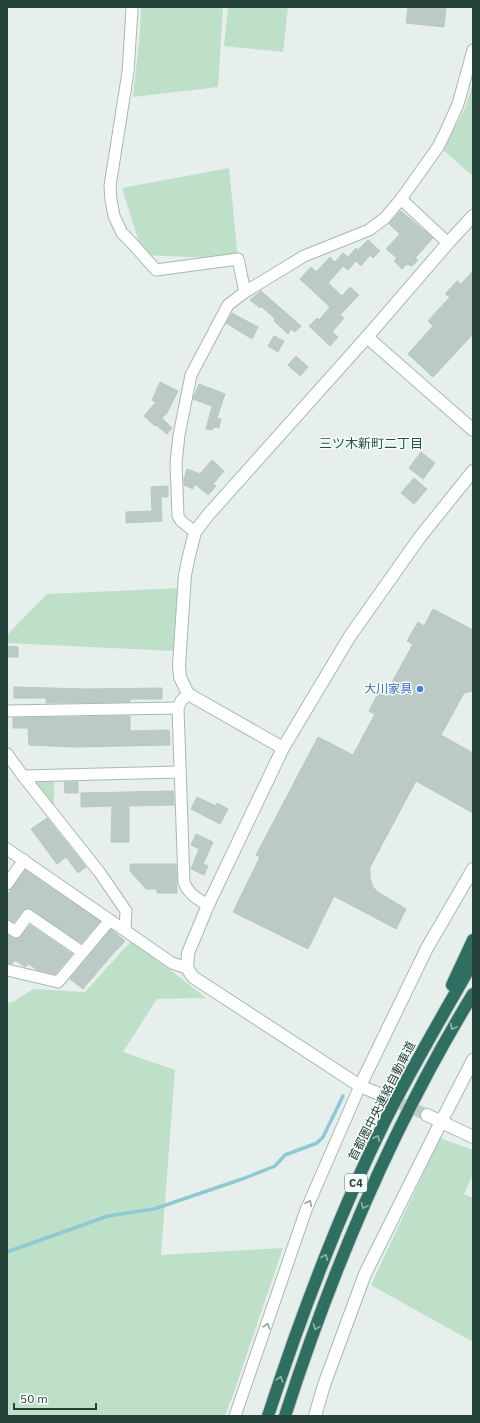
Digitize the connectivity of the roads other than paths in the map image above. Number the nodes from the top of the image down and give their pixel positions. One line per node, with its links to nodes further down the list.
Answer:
1 (129, 8): 6 (street)
2 (473, 50): 3 (street)
3 (401, 199): 5 (street); 6 (street)
4 (473, 216): 5 (street)
5 (448, 243): 7 (street)
6 (245, 292): 10 (street)
7 (367, 337): 8 (street); 10 (street)
8 (473, 430)
9 (473, 470): 14 (street)
10 (195, 532): 11 (street)
11 (188, 694): 12 (street); 14 (street)
12 (178, 708): 13 (street); 16 (street)
13 (7, 711)
14 (283, 748): 22 (street)
15 (7, 754): 17 (street)
16 (179, 772): 17 (street); 22 (street)
17 (23, 776): 25 (street)
18 (7, 849): 19 (street)
19 (24, 860): 21 (street); 23 (street)
20 (473, 869): 33 (street)
21 (7, 884)
22 (208, 905): 29 (street)
23 (110, 920): 25 (street); 27 (street)
24 (7, 926): 27 (street)
25 (124, 930): 29 (street)
26 (473, 940): 34 (highway)
27 (82, 952): 30 (street)
28 (473, 962): 34 (highway, 首都圏中央連絡自動車道 / C4)
29 (187, 968): 33 (street)
30 (7, 970)
31 (473, 994): 41 (highway, C4, one-way to 41)
32 (473, 1060): 37 (street)
33 (360, 1086): 35 (street); 39 (street, one-way to 33)
34 (403, 1087): 40 (highway, 首都圏中央連絡自動車道 / C4, one-way to 34)
35 (379, 1094)
36 (427, 1115): 37 (street)
37 (441, 1122): 38 (street); 42 (street)
38 (473, 1137)
39 (235, 1416)
40 (268, 1416)
41 (285, 1416)
42 (315, 1416)

